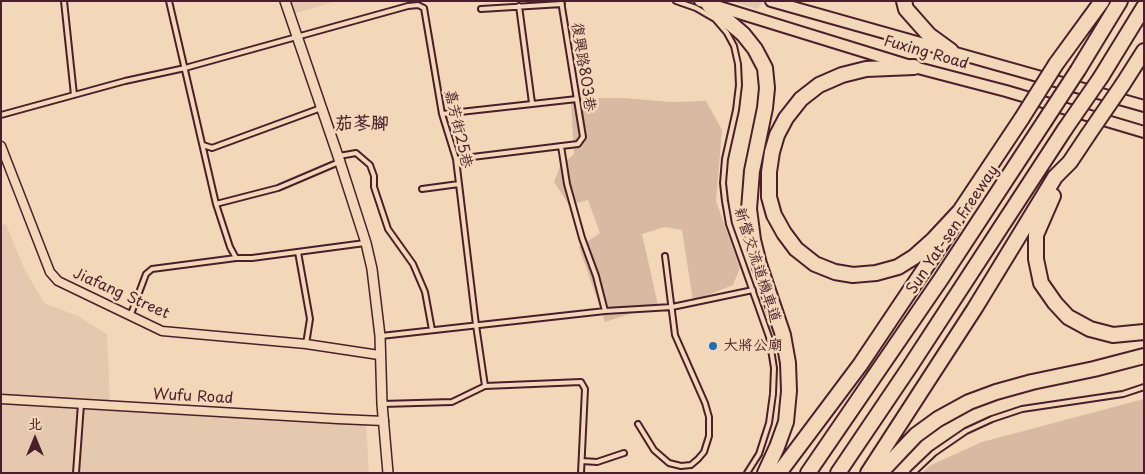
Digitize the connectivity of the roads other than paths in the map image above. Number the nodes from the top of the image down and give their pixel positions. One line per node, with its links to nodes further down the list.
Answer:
1 (64, 1): 21 (lane)
2 (169, 1): 20 (lane)
3 (285, 1): 15 (street)
4 (676, 1): 43 (lane, 新營交流道機車道)
5 (771, 1): 17 (main road, Fuxing Road)
6 (904, 1): 17 (highway)
7 (1091, 1): 16 (highway)
8 (1102, 1): 16 (highway)
9 (1120, 1): 69 (highway, Sun Yat-sen Freeway, bridge)
10 (562, 2): 12 (lane); 22 (lane, 復興路803巷)
11 (705, 3): 19 (main road, Fuxing Road); 67 (highway)
12 (519, 6): 14 (lane); 23 (lane)
13 (1144, 7): 70 (highway, bridge)
14 (481, 8)
15 (298, 37): 20 (lane); 25 (street); 26 (lane, 嘉芳街25巷)
16 (1075, 37): 38 (highway, bridge)
17 (951, 51): 24 (main road, Fuxing Road)
18 (1144, 51): 34 (highway, bridge)
19 (914, 67): 28 (main road, Fuxing Road); 38 (highway)
20 (185, 68): 21 (lane); 29 (lane)
21 (74, 95): 27 (lane)
22 (577, 99): 23 (lane); 31 (lane, 復興路803巷)
23 (532, 103): 26 (lane)
24 (1144, 106)
25 (322, 108): 29 (lane); 32 (street)
26 (442, 114): 33 (lane, 嘉芳街25巷)
27 (1, 116)
28 (1144, 132)
29 (203, 145): 37 (lane)
30 (1, 146): 46 (street, Jiafang Street)
31 (561, 146): 33 (lane); 45 (lane)
32 (339, 159): 37 (lane); 39 (street); 48 (lane)
33 (456, 159): 35 (lane, 嘉芳街25巷)
34 (1070, 162): 49 (highway); 71 (highway)
35 (459, 184): 36 (lane); 47 (lane, 嘉芳街25巷)
36 (422, 189)
37 (216, 204): 42 (lane)
38 (960, 212): 68 (highway)
39 (366, 243): 40 (lane); 50 (street)
40 (298, 252): 42 (lane); 51 (lane)
41 (665, 256): 44 (lane)
42 (236, 258): 46 (lane)
43 (753, 290): 44 (lane); 66 (lane, 新營交流道機車道)
44 (672, 307): 45 (lane); 60 (lane)
45 (605, 311): 47 (lane)
46 (131, 314): 51 (street, Jiafang Street)
47 (476, 325): 48 (lane); 54 (lane, 嘉芳街25巷)
48 (432, 330): 50 (lane)
49 (1144, 332)
50 (380, 336): 52 (street)
51 (306, 344): 52 (street, Jiafang Street)
52 (379, 355): 58 (street)
53 (1144, 356): 72 (highway)
54 (486, 386): 58 (lane); 62 (lane)
55 (1144, 388): 73 (lane)
56 (1, 399): 57 (street, Wufu Road)
57 (81, 404): 59 (street, Wufu Road); 63 (lane)
58 (382, 404): 59 (street)
59 (384, 421): 64 (street)
60 (638, 424)
61 (624, 452): 62 (lane)
62 (582, 461): 65 (lane)
63 (76, 473)
64 (388, 473)
65 (581, 473)
66 (747, 473)
67 (765, 473)
68 (780, 473)
69 (808, 473)
70 (838, 473)
71 (868, 473)
72 (880, 473)
73 (913, 473)

